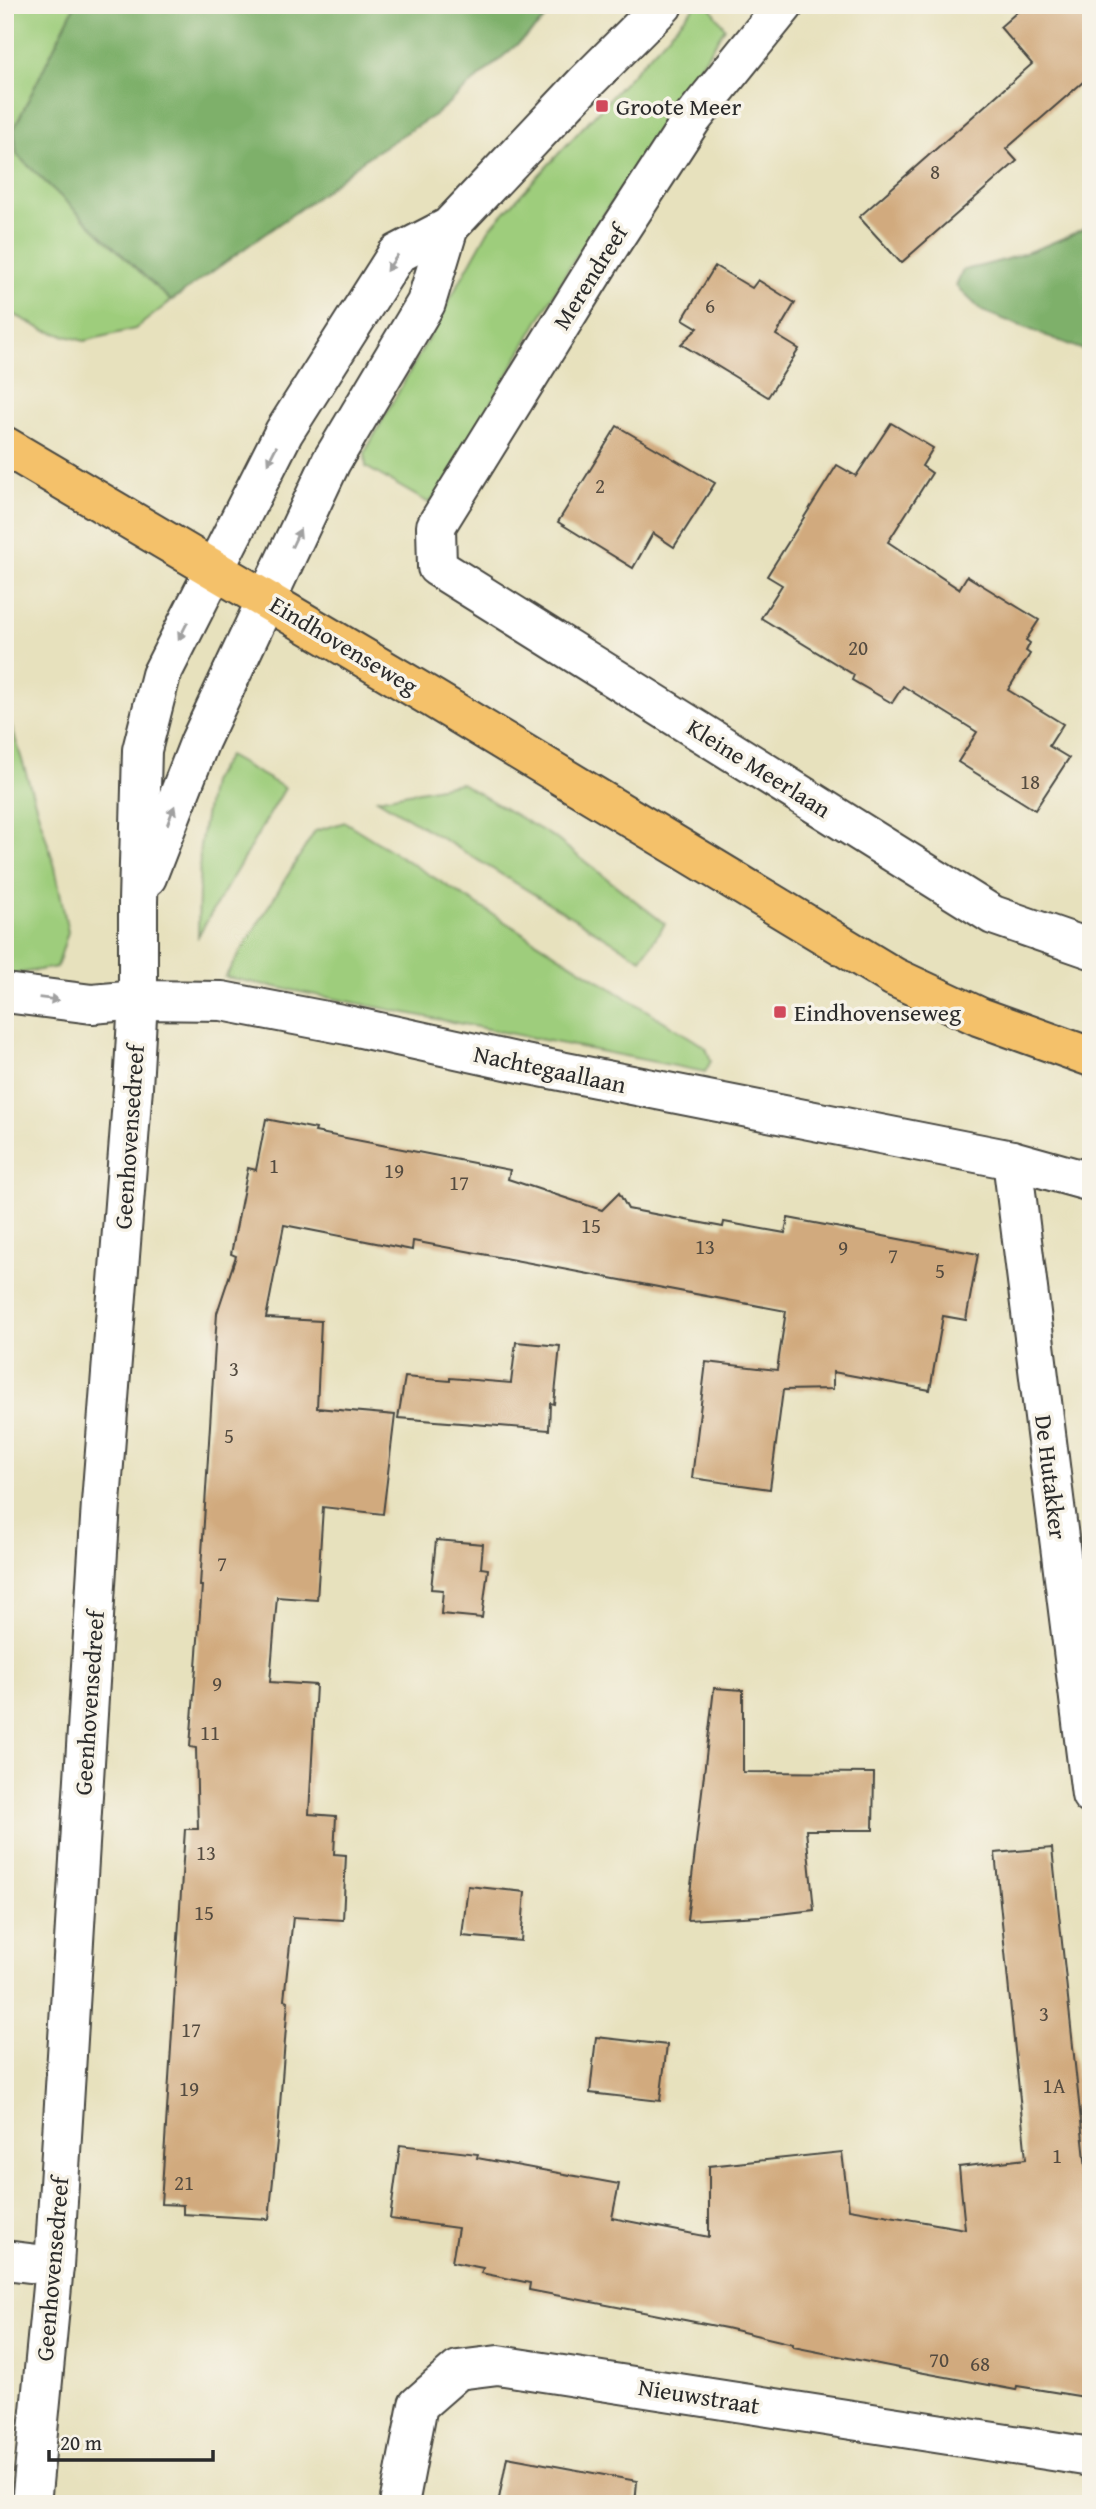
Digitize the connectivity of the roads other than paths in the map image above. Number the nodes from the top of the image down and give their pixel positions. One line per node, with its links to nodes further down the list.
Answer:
1 (663, 5): 3 (street)
2 (784, 5): 5 (street, Merendreef)
3 (449, 227): 6 (street, one-way to 6); 7 (street, one-way to 3)
4 (5, 446): 6 (main road, Eindhovenseweg)
5 (437, 567): 9 (street, Kleine Meerlaan)
6 (214, 570): 7 (main road, Eindhovenseweg); 8 (street, Geenhovensedreef, one-way to 8)
7 (267, 599): 8 (street, Geenhovensedreef, one-way to 7); 12 (main road, Eindhovenseweg)
8 (138, 902): 11 (street, Geenhovensedreef)
9 (1091, 949)
10 (5, 993): 11 (street, Nachtegaallaan, one-way to 11)
11 (138, 1000): 13 (street, Nachtegaallaan); 17 (street, Geenhovensedreef)
12 (1091, 1057)
13 (1012, 1160): 14 (street, Nachtegaallaan); 15 (street, De Hutakker)
14 (1091, 1182)
15 (1091, 1795)
16 (5, 2260): 17 (street)
17 (54, 2266): 19 (street, Geenhovensedreef)
18 (1091, 2457): 20 (street, Nieuwstraat)
19 (31, 2504)
20 (399, 2504)

